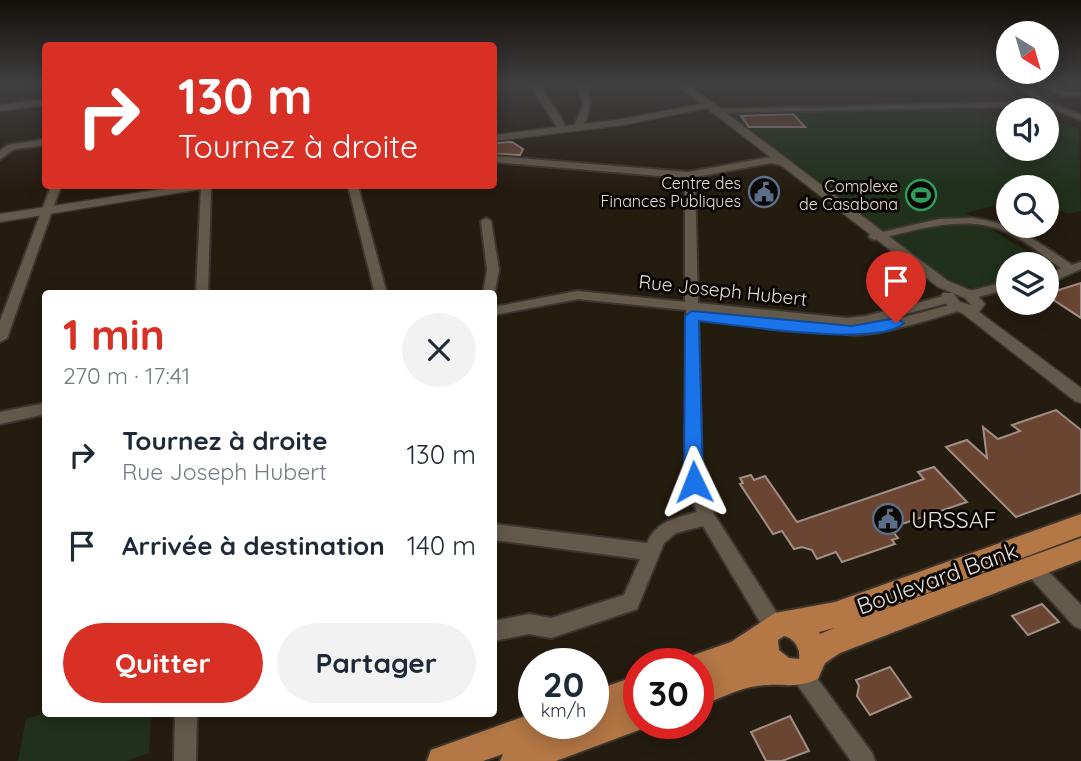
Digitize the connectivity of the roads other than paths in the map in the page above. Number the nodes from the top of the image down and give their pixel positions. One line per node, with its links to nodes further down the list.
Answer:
1 (558, 120): 6 (street)
2 (581, 120): 5 (street)
3 (634, 120): 5 (street)
4 (726, 120): 11 (street)
5 (578, 127): 6 (street)
6 (562, 128): 7 (street)
7 (497, 138)
8 (42, 143): 9 (street)
9 (0, 156)
10 (497, 159): 12 (street)
11 (781, 162): 12 (street); 20 (street)
12 (688, 175): 33 (street)
13 (55, 189): 17 (street)
14 (182, 189): 17 (street)
15 (206, 189): 27 (street)
16 (354, 189): 28 (street)
17 (47, 210): 18 (street); 34 (street)
18 (0, 218)
19 (486, 221): 29 (street)
20 (877, 236): 23 (street); 31 (street)
21 (1081, 258): 23 (street)
22 (1081, 265): 23 (street)
23 (1065, 268): 24 (street); 25 (street)
24 (1059, 270)
25 (1059, 272)
26 (996, 289): 31 (street)
27 (202, 290)
28 (380, 290)
29 (490, 290)
30 (996, 295): 31 (street)
31 (963, 301): 33 (street, Rue Joseph Hubert); 35 (street); 36 (street)
32 (497, 310): 33 (street, Rue Joseph Hubert)
33 (691, 311): 39 (street)
34 (0, 338)
35 (1081, 386)
36 (1081, 397)
37 (42, 409): 38 (street)
38 (0, 418)
39 (707, 516): 43 (street); 46 (street)
40 (1081, 525): 46 (main road, Boulevard Bank)
41 (497, 532): 43 (street)
42 (1081, 549): 44 (main road, Boulevard Bank)
43 (651, 552): 47 (street)
44 (1033, 568): 45 (street); 49 (main road, Boulevard Bank)
45 (1081, 619)
46 (776, 628): 48 (main road, Boulevard Bank); 49 (main road); 49 (main road)
47 (497, 630)
48 (714, 661)
49 (798, 666): 50 (main road, Boulevard Bank); 57 (street)
50 (714, 687)
51 (186, 717): 54 (street)
52 (623, 721): 56 (main road)
53 (518, 733): 55 (main road)
54 (184, 761)
55 (442, 761)
56 (515, 761)
57 (864, 761)

